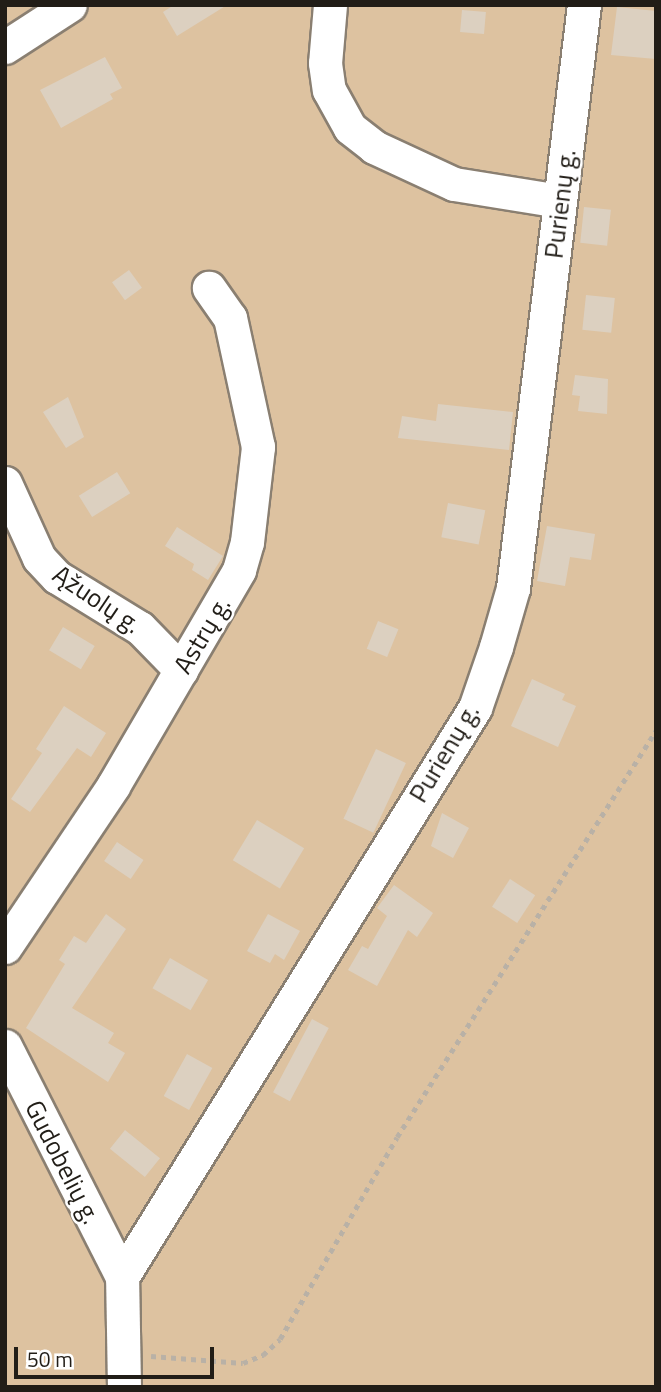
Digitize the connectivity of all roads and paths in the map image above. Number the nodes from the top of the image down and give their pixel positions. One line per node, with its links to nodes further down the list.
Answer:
1 (70, 5): 4 (street)
2 (330, 5): 5 (street)
3 (584, 5): 5 (street, Purienų g.)
4 (5, 47)
5 (560, 201): 12 (street, Purienų g.)
6 (209, 288): 8 (street, Astrų g.)
7 (5, 483): 8 (street, Ąžuolų g.)
8 (181, 670): 10 (street, Astrų g.)
9 (656, 730): 13 (path)
10 (5, 947)
11 (5, 1046): 12 (street, Gudobelių g.)
12 (121, 1277): 13 (street)
13 (123, 1354): 14 (street)
14 (124, 1387)

